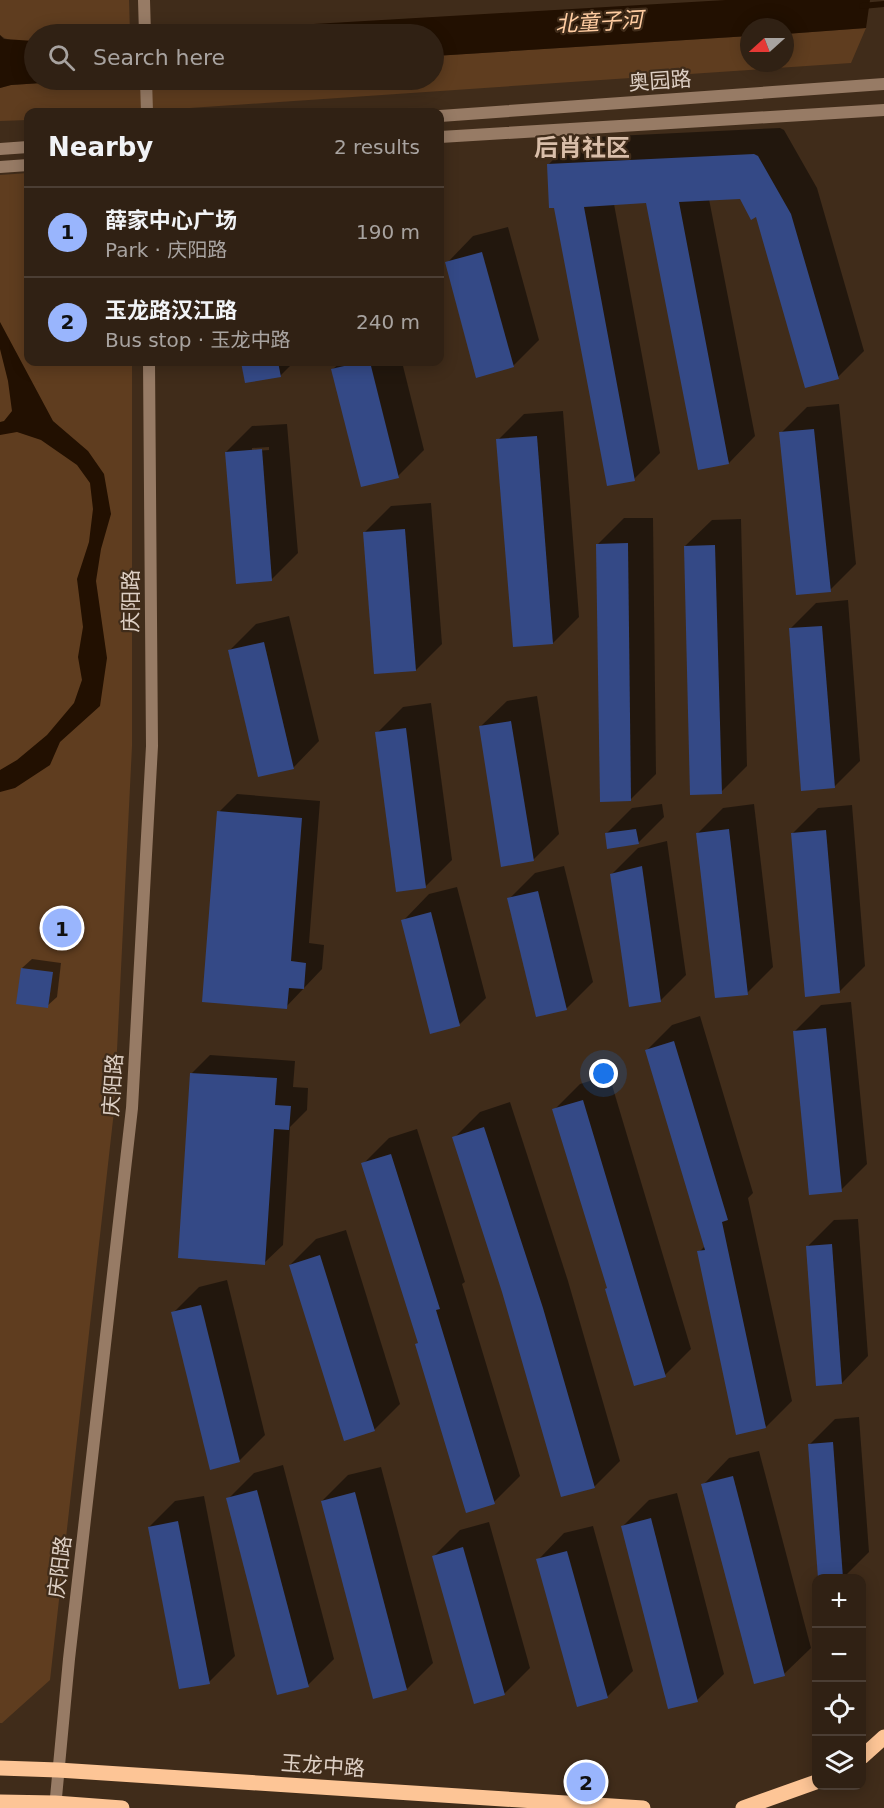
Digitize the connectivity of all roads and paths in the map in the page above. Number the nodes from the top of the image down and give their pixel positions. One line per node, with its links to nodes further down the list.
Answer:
1 (144, 0): 2 (street)
2 (145, 24)
3 (884, 84): 7 (street, 奥园路)
4 (146, 90): 5 (street)
5 (147, 108)
6 (884, 110): 8 (street, 奥园路)
7 (444, 116)
8 (444, 137)
9 (24, 147): 10 (street)
10 (0, 149)
11 (24, 165): 12 (street)
12 (0, 167)
13 (149, 366): 17 (street, 庆阳路)
14 (884, 1737): 15 (main road)
15 (866, 1753)
16 (0, 1768): 17 (main road, 玉龙中路)
17 (58, 1770): 20 (street, 庆阳路); 22 (main road, 玉龙中路)
18 (812, 1784): 23 (main road)
19 (0, 1802): 20 (main road)
20 (55, 1805): 21 (main road)
21 (122, 1808)
22 (643, 1808)
23 (743, 1808)

